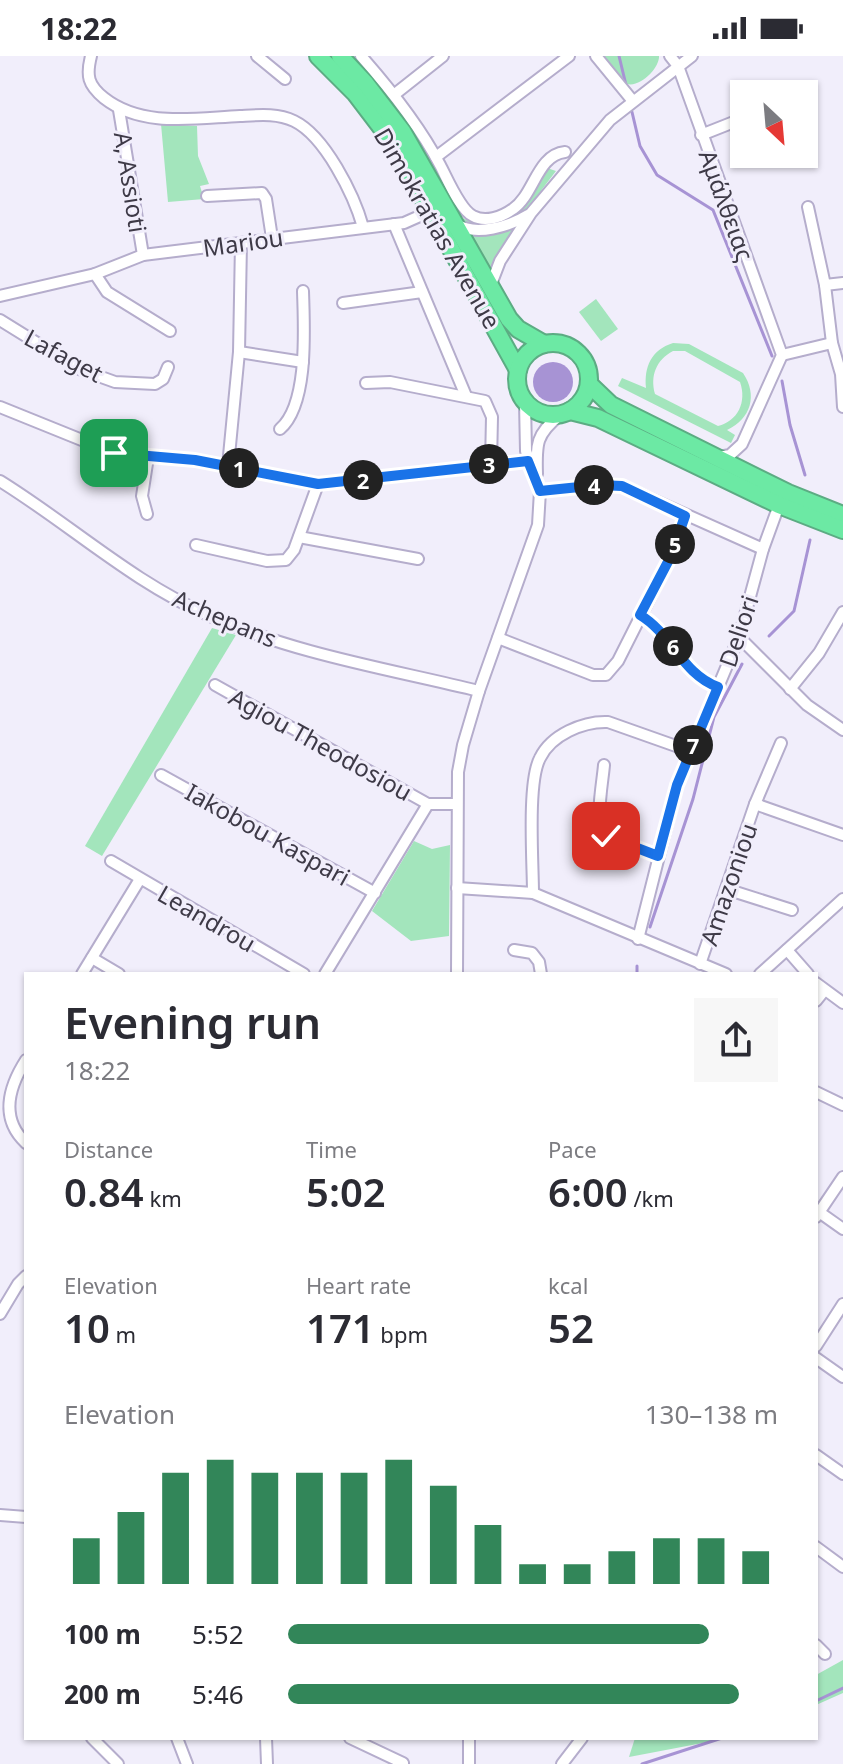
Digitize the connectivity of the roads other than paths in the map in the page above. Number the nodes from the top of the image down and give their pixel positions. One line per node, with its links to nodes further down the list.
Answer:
1 (91, 56): 17 (street)
2 (257, 56): 14 (street)
3 (318, 56): 24 (highway, Dimokratias Avenue)
4 (340, 56): 26 (highway, Dimokratias Avenue)
5 (361, 56): 15 (street)
6 (443, 56): 15 (street)
7 (547, 56): 12 (street)
8 (569, 56): 12 (street)
9 (596, 56): 16 (street)
10 (670, 56): 13 (street, Αμάλθειας)
11 (692, 56): 13 (street)
12 (555, 66): 21 (street)
13 (678, 66): 16 (street); 19 (street, Αμάλθειας)
14 (285, 79)
15 (395, 94): 21 (street)
16 (632, 100): 25 (street)
17 (119, 110): 28 (street); 31 (street, A, Assioti)
18 (730, 124): 19 (street)
19 (701, 135): 45 (street, Αμάλθειας)
20 (565, 152): 21 (street)
21 (436, 157)
22 (207, 196): 29 (street)
23 (808, 207): 34 (street)
24 (431, 211): 27 (street, Mariou); 48 (highway, Dimokratias Avenue)
25 (531, 213): 26 (street); 35 (street)
26 (452, 220): 35 (highway, Dimokratias Avenue)
27 (394, 224): 28 (street, Mariou); 37 (street)
28 (363, 227): 29 (street, Mariou)
29 (272, 238): 30 (street, Mariou)
30 (241, 243): 31 (street, Mariou); 44 (street)
31 (143, 255): 32 (street, Mariou)
32 (95, 274): 38 (street, Mariou); 41 (street)
33 (843, 283): 34 (street)
34 (825, 285): 42 (street)
35 (490, 289): 43 (highway, Dimokratias Avenue)
36 (303, 291): 46 (street)
37 (422, 292): 39 (street); 51 (street)
38 (0, 296)
39 (343, 303)
40 (0, 320): 47 (street, Lafaget)
41 (170, 331)
42 (832, 343): 45 (street); 54 (street)
43 (544, 344): 48 (highway); 50 (highway)
44 (239, 352): 46 (street); 61 (street)
45 (782, 355): 58 (street)
46 (303, 362): 56 (street)
47 (168, 367)
48 (518, 370): 52 (highway)
49 (366, 383): 51 (street)
50 (589, 384): 55 (highway); 58 (highway)
51 (466, 396): 60 (street)
52 (525, 403): 55 (highway); 59 (street)
53 (0, 407): 57 (street)
54 (843, 407)
55 (565, 413): 64 (street); 65 (highway)
56 (280, 429)
57 (148, 457): 61 (street); 66 (street)
58 (717, 458): 67 (highway)
59 (528, 461): 60 (street); 64 (street)
60 (491, 464): 63 (street)
61 (228, 466): 63 (street)
62 (0, 481): 81 (street, Achepans)
63 (318, 484): 70 (street)
64 (539, 485): 68 (street); 77 (street)
65 (779, 505): 69 (highway); 72 (street, Deliori)
66 (147, 514)
67 (843, 515)
68 (685, 516): 72 (street); 75 (street)
69 (843, 530)
70 (299, 537): 71 (street); 73 (street)
71 (196, 545)
72 (763, 549): 76 (street, Deliori)
73 (418, 559)
74 (843, 612): 80 (street)
75 (640, 615): 77 (street); 79 (street)
76 (739, 637): 79 (street, Deliori); 80 (street)
77 (498, 638): 81 (street)
78 (215, 685): 87 (street, Agiou Theodosiou)
79 (718, 687): 84 (street, Deliori)
80 (790, 689): 82 (street)
81 (479, 691): 88 (street)
82 (843, 730)
83 (781, 743): 89 (street, Amazoniou)
84 (690, 751): 91 (street, Deliori); 97 (street)
85 (604, 765): 91 (street)
86 (161, 775): 96 (street, Iakobou Kaspari)
87 (428, 804): 88 (street); 96 (street)
88 (456, 804): 94 (street)
89 (755, 804): 90 (street, Amazoniou); 95 (street, Amazoniou)
90 (843, 835)
91 (658, 856): 100 (street, Deliori)
92 (111, 861): 93 (street, Leandrou)
93 (140, 879): 103 (street); 107 (street, Leandrou)
94 (457, 888): 97 (street); 109 (street)
95 (726, 889): 99 (street); 104 (street, Amazoniou)
96 (375, 893): 108 (street)
97 (533, 893): 100 (street)
98 (843, 899): 102 (street)
99 (792, 910)
100 (638, 939): 104 (street)
101 (514, 950): 110 (street)
102 (787, 950): 112 (street); 113 (street)
103 (92, 958): 105 (street); 106 (street)
104 (700, 964): 111 (street)
105 (83, 972)
106 (116, 972)
107 (301, 972)
108 (326, 972)
109 (457, 972)
110 (541, 972)
111 (721, 972)
112 (762, 972)
113 (806, 972)
114 (820, 987): 115 (street)
115 (843, 1003)
116 (24, 1062): 117 (street)
117 (4, 1084): 120 (street)
118 (818, 1093): 119 (street)
119 (843, 1105)
120 (24, 1141)
121 (843, 1177): 122 (street)
122 (818, 1215): 123 (street)
123 (843, 1229)
124 (24, 1278): 126 (street)
125 (843, 1304): 127 (street)
126 (0, 1314)
127 (818, 1343)
128 (818, 1359): 129 (street)
129 (843, 1377)
130 (818, 1457): 131 (street)
131 (843, 1474)
132 (0, 1515): 133 (street)
133 (24, 1517)
134 (818, 1548): 135 (street)
135 (843, 1567)
136 (818, 1647): 137 (street)
137 (825, 1654)
138 (94, 1740): 145 (street)
139 (178, 1740): 146 (street)
140 (266, 1740): 147 (street)
141 (354, 1740): 144 (street)
142 (469, 1740): 148 (street)
143 (580, 1740): 149 (street)
144 (403, 1763)
145 (118, 1764)
146 (187, 1764)
147 (267, 1764)
148 (469, 1764)
149 (562, 1764)

